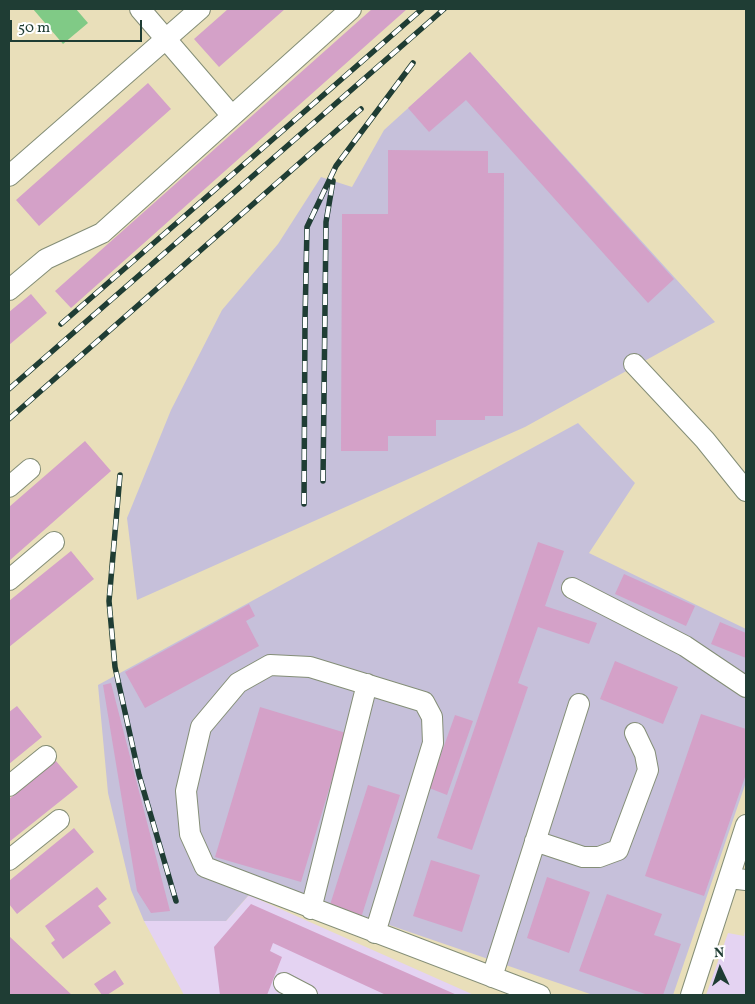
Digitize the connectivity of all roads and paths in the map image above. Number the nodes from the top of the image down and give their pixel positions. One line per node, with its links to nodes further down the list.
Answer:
1 (140, 9): 4 (street)
2 (200, 9): 4 (street)
3 (351, 9): 5 (street)
4 (165, 39): 5 (street); 6 (street)
5 (232, 116): 7 (street)
6 (9, 176)
7 (9, 290)
8 (634, 364): 11 (street)
9 (30, 469): 10 (street)
10 (9, 488)
11 (746, 491)
12 (54, 542): 13 (street)
13 (9, 580)
14 (572, 588): 16 (street)
15 (367, 684): 26 (street); 26 (street); 27 (street)
16 (746, 688)
17 (579, 704): 23 (street)
18 (635, 733): 23 (street)
19 (46, 756): 20 (street)
20 (9, 786)
21 (59, 820): 24 (street)
22 (746, 825): 25 (street)
23 (535, 841): 28 (street)
24 (9, 860)
25 (738, 879): 32 (street)
26 (312, 909): 27 (street)
27 (375, 933): 28 (street)
28 (492, 977): 31 (street)
29 (284, 983): 30 (street)
30 (307, 995)
31 (540, 995)
32 (691, 995)

